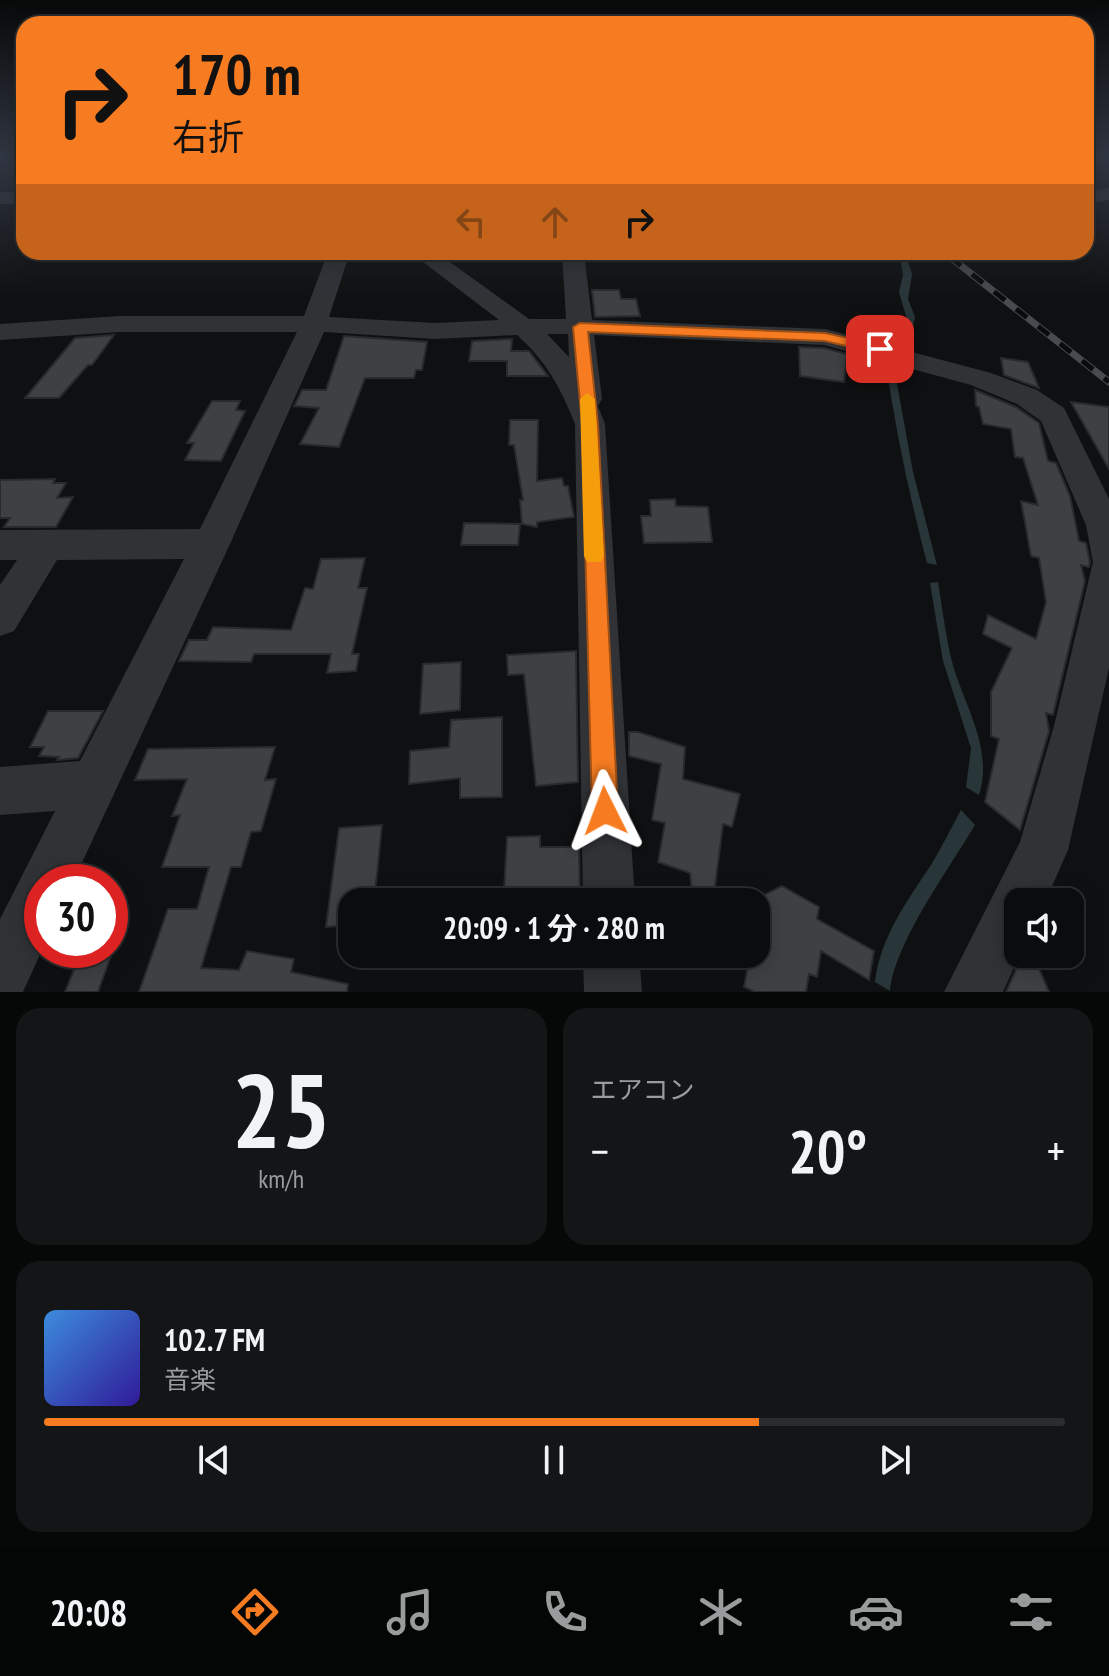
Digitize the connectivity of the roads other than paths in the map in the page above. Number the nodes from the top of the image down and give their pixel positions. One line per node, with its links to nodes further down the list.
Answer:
1 (336, 260): 4 (street)
2 (432, 260): 5 (street)
3 (574, 260): 6 (street)
4 (314, 324): 5 (street); 7 (street); 10 (street)
5 (520, 326): 6 (street); 8 (street)
6 (580, 327): 8 (street); 11 (street)
7 (0, 332)
8 (590, 424): 17 (street)
9 (47, 544): 10 (street); 12 (street); 13 (street)
10 (212, 544): 14 (street)
11 (1108, 544): 22 (street)
12 (0, 545)
13 (0, 618)
14 (93, 784): 15 (street); 16 (street)
15 (0, 791)
16 (55, 864)
17 (608, 888)
18 (24, 928): 20 (street)
19 (612, 968): 21 (street)
20 (0, 978)
21 (613, 992)
22 (973, 992)

